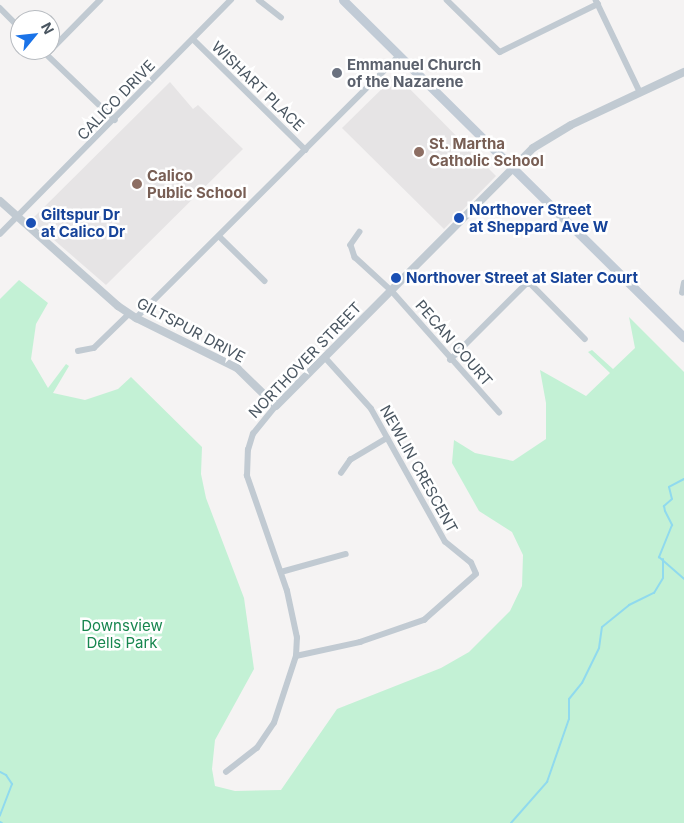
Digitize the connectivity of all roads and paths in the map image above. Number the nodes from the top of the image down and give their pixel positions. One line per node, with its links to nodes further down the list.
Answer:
1 (100, 0): 10 (street)
2 (231, 0): 11 (street, CALICO DRIVE)
3 (258, 0): 8 (street)
4 (343, 0): 12 (main road)
5 (447, 0): 6 (street)
6 (597, 2): 15 (street)
7 (0, 8): 9 (street)
8 (281, 17)
9 (10, 18)
10 (60, 37)
11 (193, 39): 16 (street, CALICO DRIVE); 17 (street, WISHART PLACE)
12 (399, 56): 17 (street); 18 (main road)
13 (52, 60): 16 (street)
14 (684, 72): 15 (street, NORTHOVER STREET)
15 (640, 92): 18 (street, NORTHOVER STREET)
16 (115, 120): 20 (street, CALICO DRIVE)
17 (306, 150): 23 (street)
18 (513, 169): 26 (street, NORTHOVER STREET); 29 (main road)
19 (0, 201): 20 (street, GILTSPUR DRIVE)
20 (18, 217): 22 (street, CALICO DRIVE); 28 (street, GILTSPUR DRIVE)
21 (360, 232): 26 (street, PECAN COURT)
22 (0, 234)
23 (219, 236): 24 (street); 28 (street)
24 (265, 281)
25 (684, 283): 27 (street)
26 (392, 290): 32 (street, NORTHOVER STREET); 33 (street, PECAN COURT)
27 (682, 293)
28 (133, 316): 31 (street); 34 (street, GILTSPUR DRIVE)
29 (684, 338)
30 (585, 339): 33 (street)
31 (78, 351)
32 (325, 358): 34 (street, NORTHOVER STREET); 36 (street, NEWLIN CRESCENT)
33 (450, 360): 35 (street, PECAN COURT)
34 (276, 406): 39 (street, NORTHOVER STREET)
35 (499, 412)
36 (387, 438): 37 (street); 40 (street, NEWLIN CRESCENT)
37 (341, 473)
38 (346, 554): 39 (street)
39 (281, 572): 40 (street, NORTHOVER STREET)
40 (296, 656): 41 (street, NORTHOVER STREET)
41 (226, 772)

